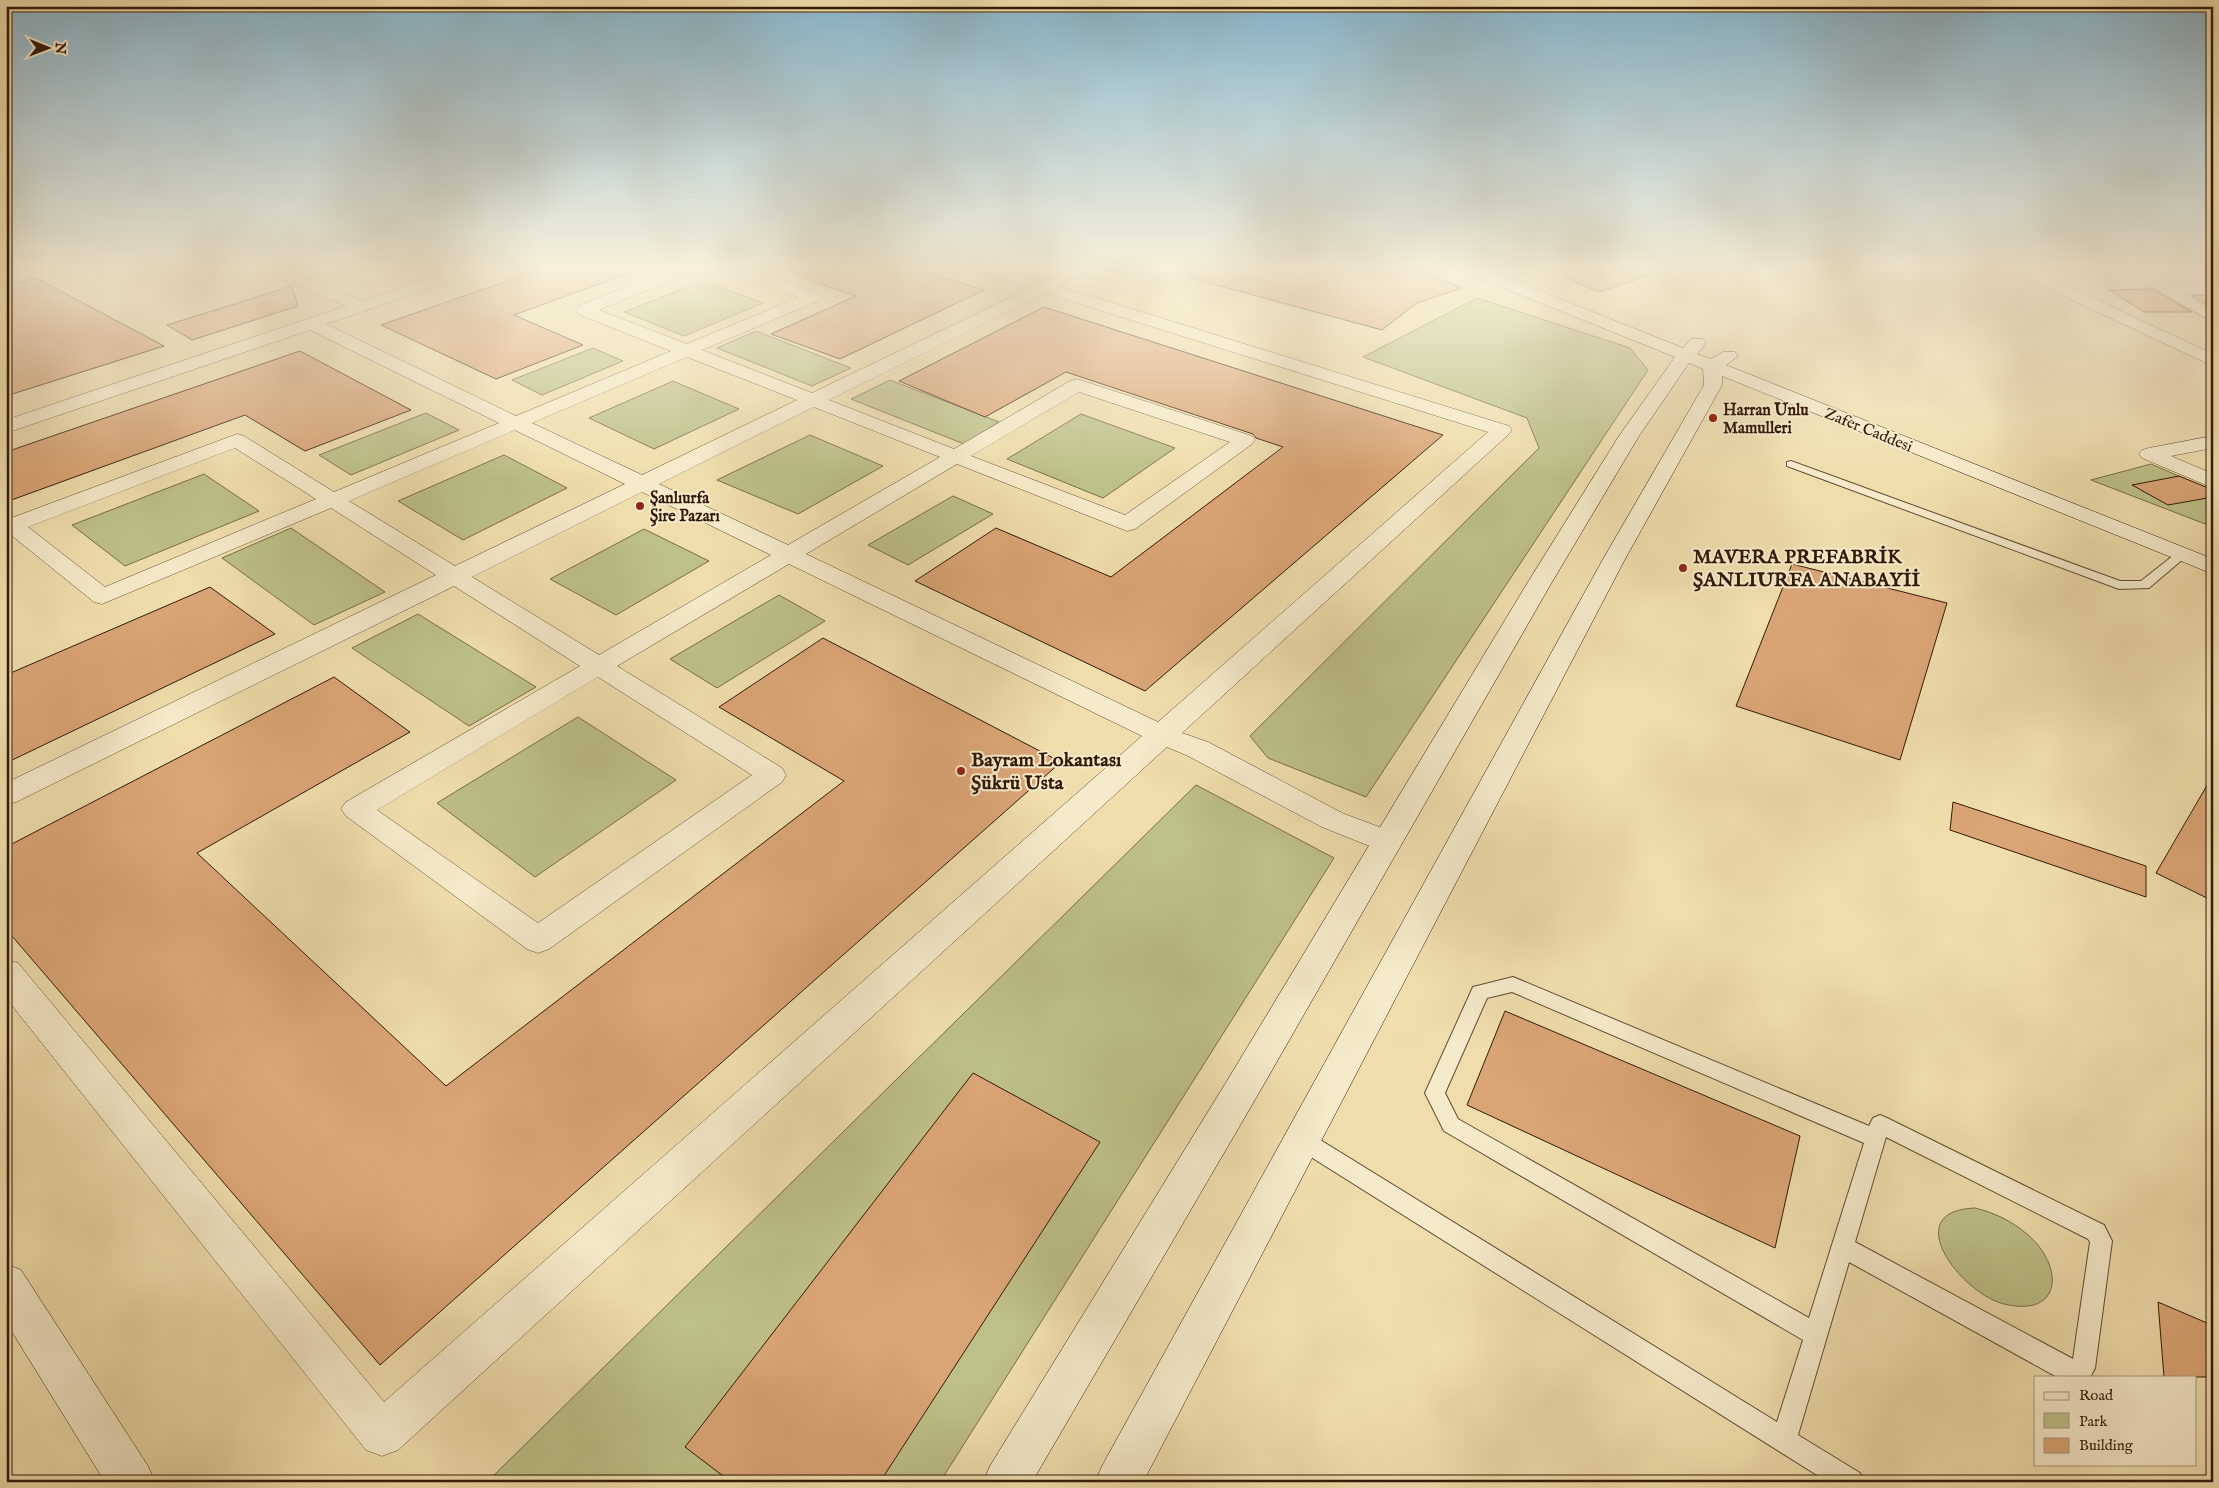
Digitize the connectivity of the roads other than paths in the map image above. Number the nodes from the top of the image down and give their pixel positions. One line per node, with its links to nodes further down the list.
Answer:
1 (269, 338): 15 (street)
2 (342, 338): 14 (street)
3 (655, 338): 10 (street)
4 (716, 338): 10 (street)
5 (941, 338): 13 (street)
6 (1207, 338): 28 (street)
7 (1661, 338): 11 (street, Zafer Caddesi)
8 (1667, 338): 11 (street, Zafer Caddesi)
9 (2165, 338): 12 (street)
10 (686, 351): 13 (street); 14 (street)
11 (1706, 355): 22 (street, Zafer Caddesi); 23 (street, Zafer Caddesi); 30 (street); 33 (street)
12 (2213, 361)
13 (813, 401): 17 (street); 20 (street)
14 (516, 423): 20 (street); 21 (street)
15 (6, 427)
16 (2213, 442): 19 (street)
17 (955, 457): 17 (street); 24 (street)
18 (1791, 464): 23 (lane)
19 (2213, 482)
20 (642, 484): 24 (street); 26 (street)
21 (333, 500): 21 (street); 26 (street)
22 (2213, 549)
23 (2183, 554): 25 (street, Zafer Caddesi)
24 (789, 555): 27 (street); 28 (street)
25 (2213, 566)
26 (454, 576): 27 (street); 29 (street)
27 (599, 666): 27 (street)
28 (1162, 735): 30 (street); 31 (street)
29 (6, 795)
30 (1387, 842): 39 (street)
31 (6, 973)
32 (1876, 1139): 34 (lane); 34 (lane); 36 (lane)
33 (1302, 1140): 37 (lane); 40 (street)
34 (1843, 1247): 36 (lane)
35 (6, 1284): 38 (street)
36 (1816, 1335): 37 (lane)
37 (1784, 1440): 41 (lane)
38 (132, 1482)
39 (1006, 1482)
40 (1118, 1482)
41 (1851, 1482)

